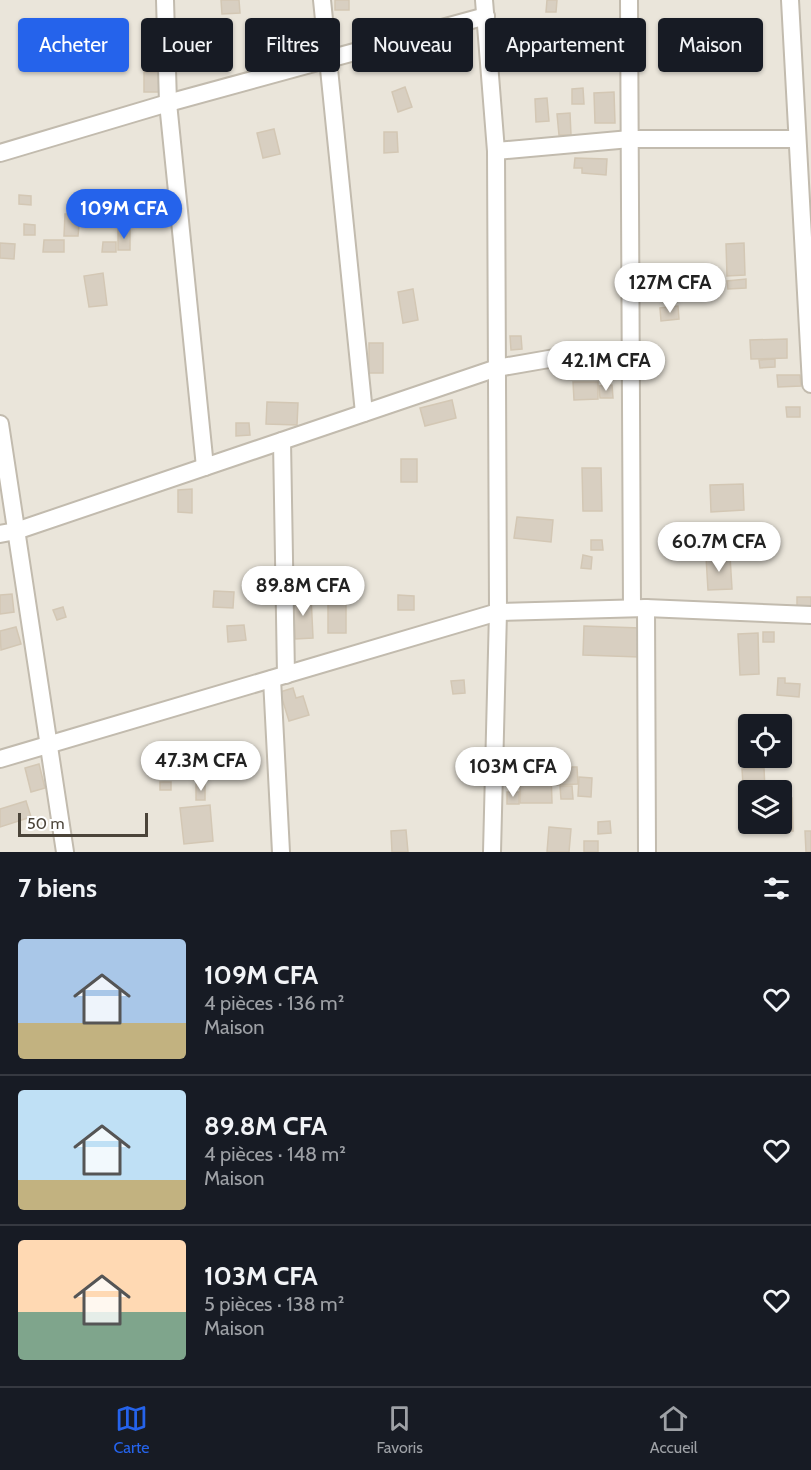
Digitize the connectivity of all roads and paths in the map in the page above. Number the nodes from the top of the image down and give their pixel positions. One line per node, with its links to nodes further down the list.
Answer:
1 (165, 0): 10 (street)
2 (322, 0): 6 (street)
3 (629, 0): 11 (street)
4 (790, 0): 12 (street)
5 (485, 8): 7 (street); 13 (street)
6 (324, 18)
7 (340, 55)
8 (281, 72): 10 (street)
9 (329, 72): 19 (street)
10 (168, 103): 14 (street); 22 (street)
11 (630, 139): 12 (street); 13 (street); 16 (street)
12 (798, 139): 15 (street)
13 (496, 151): 17 (street)
14 (0, 153)
15 (809, 323): 18 (street)
16 (631, 352): 17 (street); 24 (street)
17 (497, 368): 19 (street); 25 (street)
18 (811, 384)
19 (364, 413): 21 (street)
20 (0, 424): 23 (street)
21 (282, 441): 22 (street); 27 (street)
22 (205, 467): 23 (street)
23 (8, 533): 28 (street)
24 (639, 608): 25 (street); 26 (street); 33 (street)
25 (498, 612): 27 (street); 32 (street)
26 (811, 615)
27 (279, 677): 28 (street); 31 (street)
28 (49, 745): 29 (street); 30 (street)
29 (0, 759)
30 (65, 852)
31 (281, 852)
32 (492, 852)
33 (647, 852)

